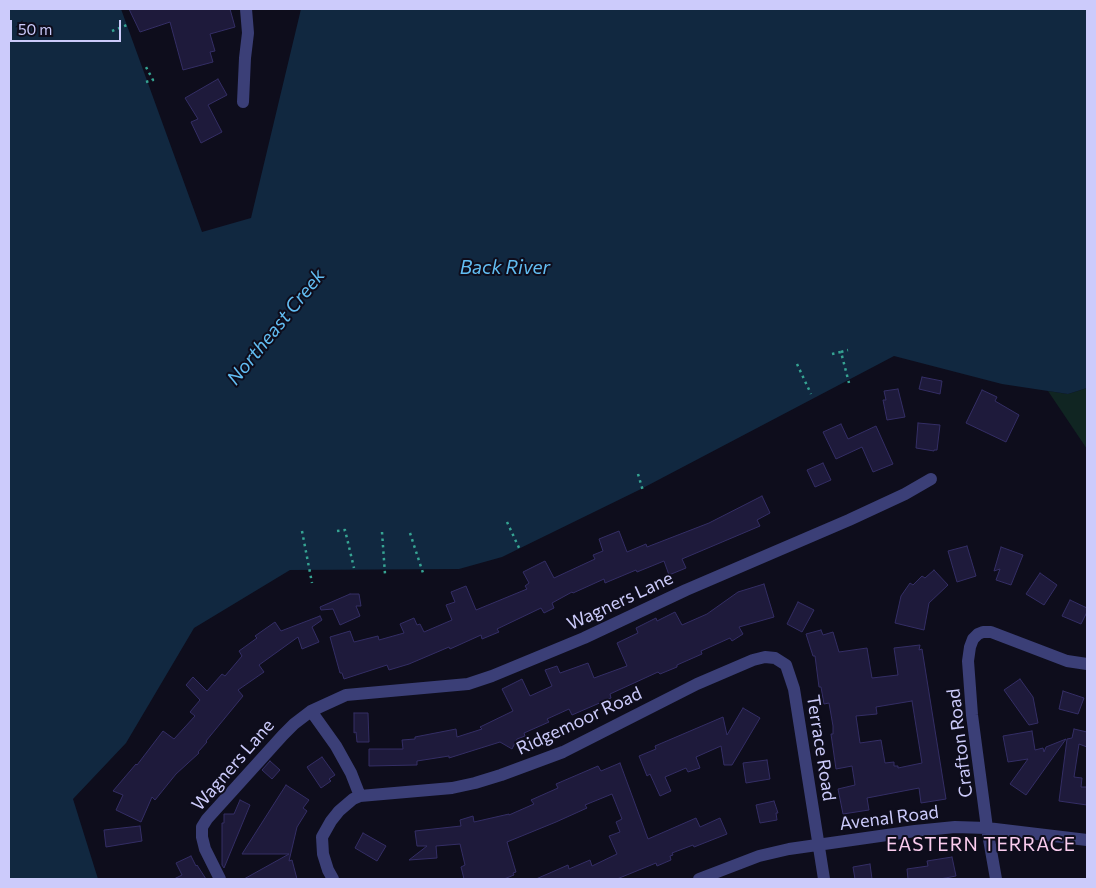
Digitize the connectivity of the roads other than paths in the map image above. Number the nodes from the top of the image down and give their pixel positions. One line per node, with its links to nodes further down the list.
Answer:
1 (246, 9): 2 (street)
2 (243, 102)
3 (930, 479): 6 (street, Wagners Lane)
4 (775, 658): 7 (street, Ridgemoor Road); 10 (street, Terrace Road)
5 (1087, 664): 8 (street, Crafton Road)
6 (311, 711): 7 (street); 11 (street, Wagners Lane)
7 (360, 796): 12 (street)
8 (987, 828): 9 (street, Avenal Road); 10 (street, Avenal Road); 15 (street, Crafton Road)
9 (1087, 840)
10 (819, 844): 13 (street, Avenal Road); 14 (street, Terrace Road)
11 (220, 879)
12 (333, 879)
13 (699, 879)
14 (824, 879)
15 (996, 879)

